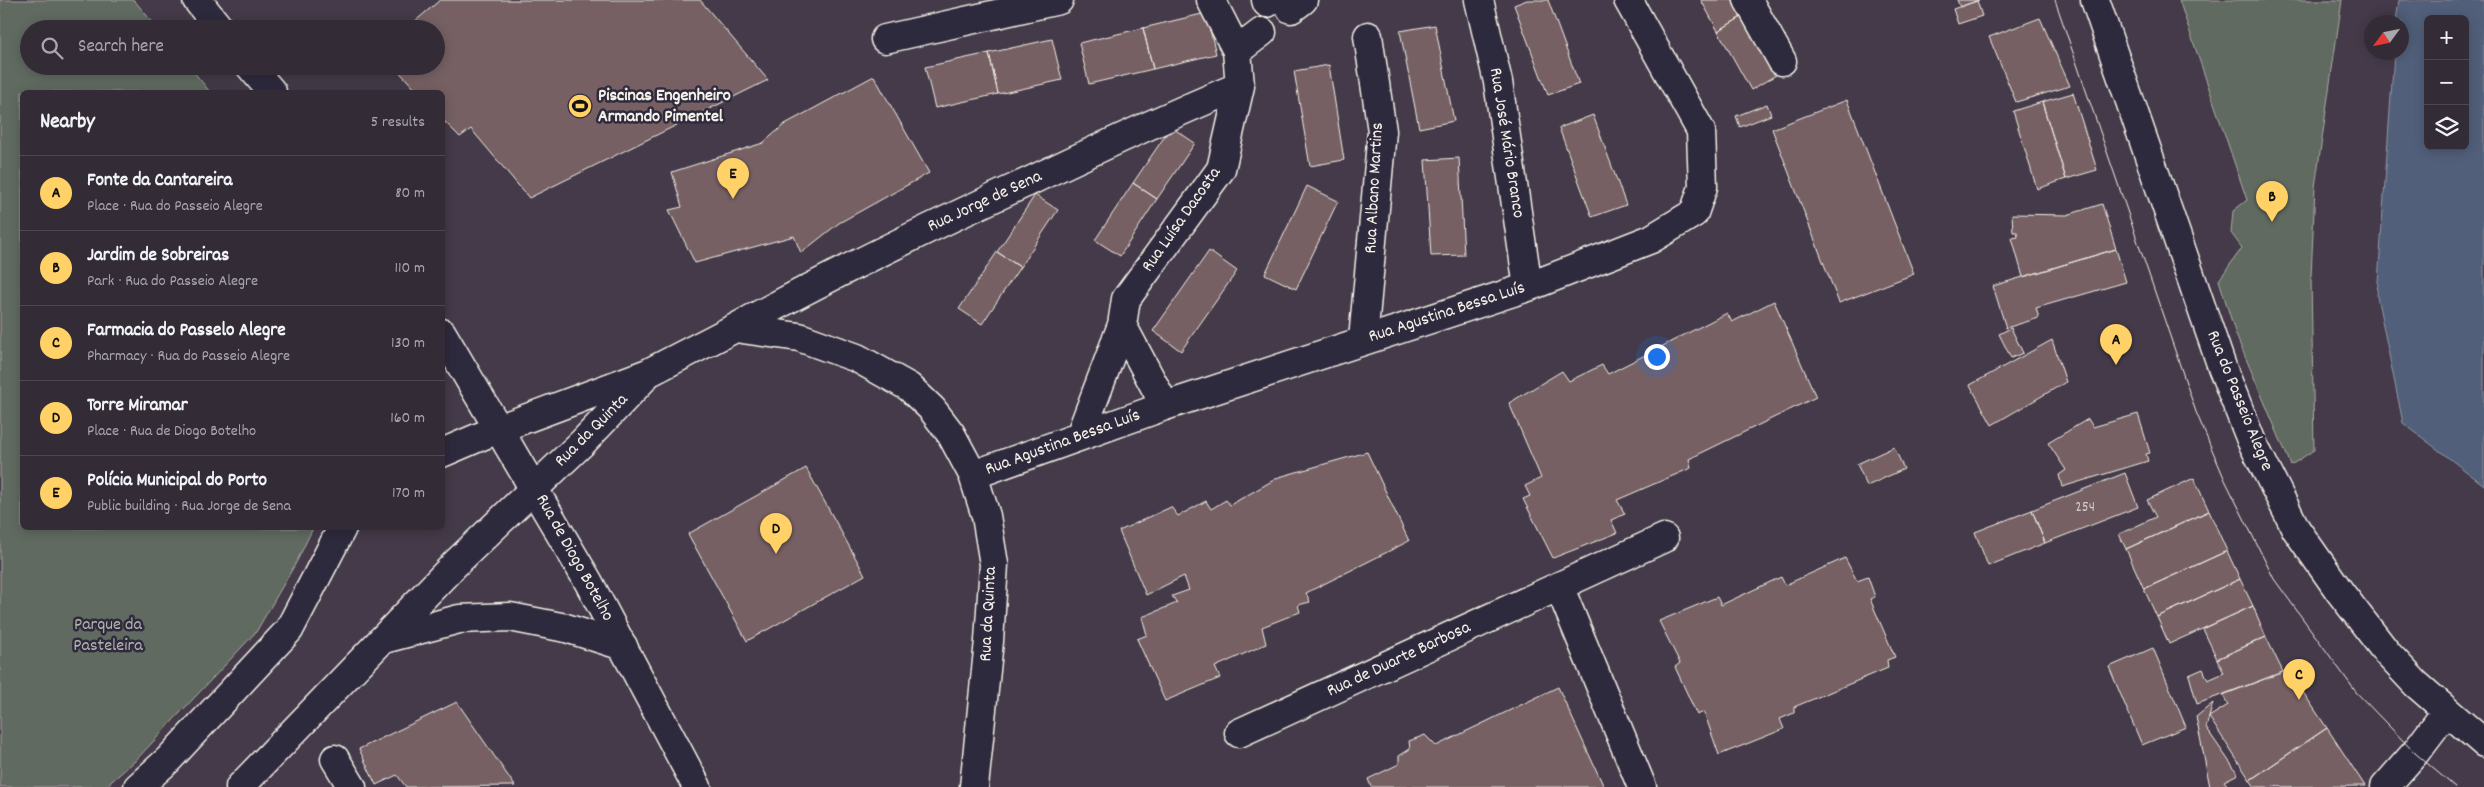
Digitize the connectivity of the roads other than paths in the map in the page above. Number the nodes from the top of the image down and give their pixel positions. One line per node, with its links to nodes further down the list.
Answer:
1 (197, 0): 10 (street)
2 (1211, 0): 14 (street)
3 (1266, 0): 9 (street)
4 (1479, 0): 19 (street, Rua José Mário Branco)
5 (1628, 0): 19 (street, Rua Agustina Bessa Luís)
6 (1748, 0): 15 (street)
7 (2095, 0): 36 (street, Rua do Passeio Alegre)
8 (1051, 1): 13 (street)
9 (1288, 3)
10 (213, 20)
11 (1262, 32): 14 (street)
12 (1368, 36): 23 (street, Rua Albano Martins)
13 (885, 38)
14 (1237, 51): 17 (street, Rua Luísa Dacosta)
15 (1782, 61)
16 (258, 75): 18 (street)
17 (1240, 86): 20 (street, Rua Luísa Dacosta); 21 (street, Rua Jorge de Sena)
18 (270, 90)
19 (1528, 287): 23 (street, Rua Agustina Bessa Luís)
20 (1122, 325): 25 (street); 27 (street, Rua Luísa Dacosta)
21 (735, 328): 24 (street, Rua da Quinta); 29 (street, Rua da Quinta)
22 (445, 338): 26 (street, Rua de Diogo Botelho)
23 (1363, 340): 25 (street, Rua Agustina Bessa Luís)
24 (648, 373): 26 (street, Rua da Quinta); 30 (street, Rua da Quinta)
25 (1165, 406): 27 (street, Rua Agustina Bessa Luís)
26 (498, 429): 28 (street, Rua da Quinta); 30 (street, Rua de Diogo Botelho)
27 (1080, 436): 29 (street, Rua Agustina Bessa Luís)
28 (445, 452)
29 (972, 475): 44 (street, Rua da Quinta)
30 (535, 488): 34 (street, Rua da Quinta); 35 (street, Rua de Diogo Botelho)
31 (341, 530): 40 (street)
32 (1664, 538): 33 (street, Rua de Duarte Barbosa)
33 (1559, 586): 37 (street, Rua de Duarte Barbosa); 45 (street)
34 (382, 639): 35 (street); 41 (street, Rua da Quinta)
35 (623, 646): 43 (street, Rua de Diogo Botelho)
36 (2446, 712): 38 (street, Rua do Passeio Alegre); 46 (street)
37 (1239, 733)
38 (2484, 743)
39 (335, 759): 42 (street)
40 (138, 787)
41 (240, 787)
42 (352, 787)
43 (697, 787)
44 (974, 787)
45 (1642, 787)
46 (2385, 787)

